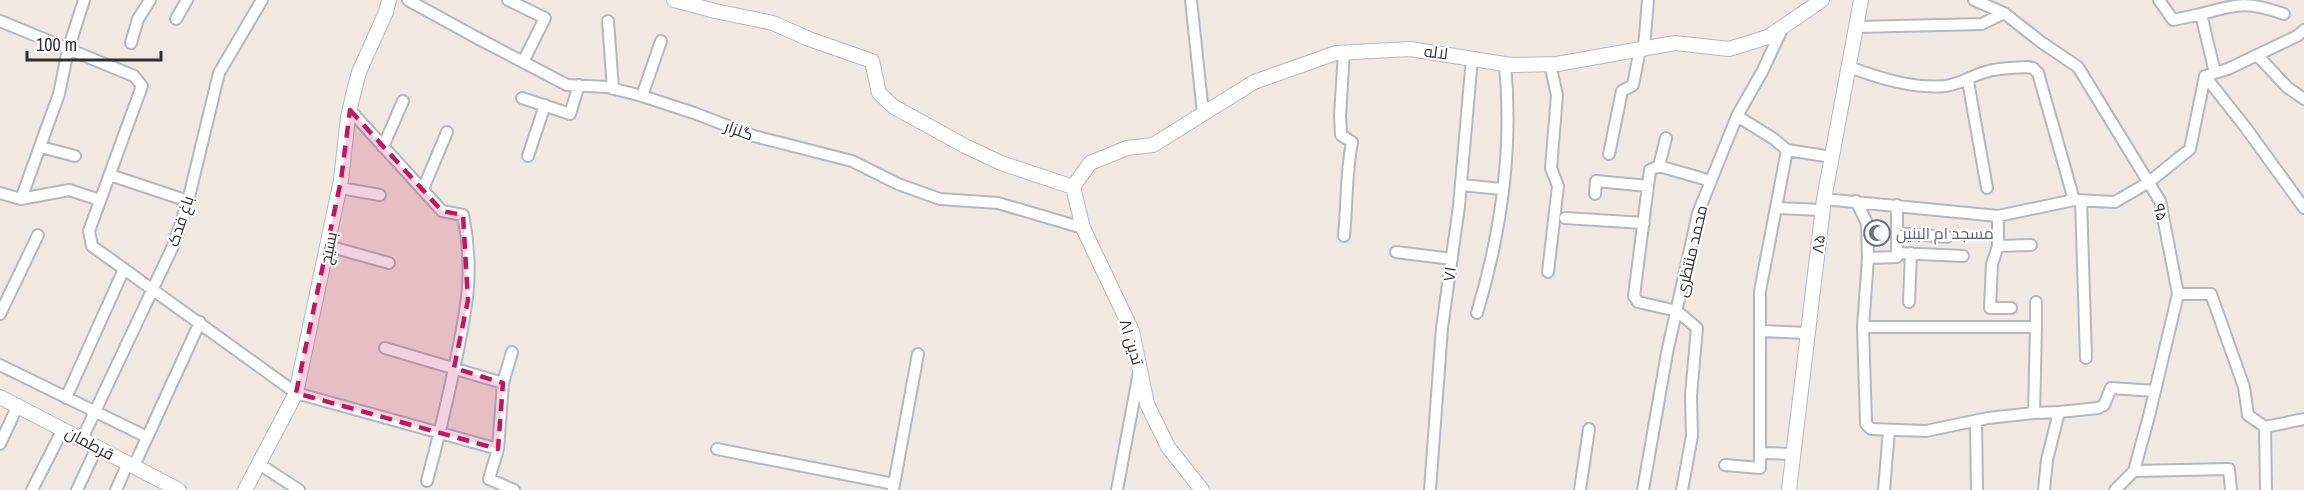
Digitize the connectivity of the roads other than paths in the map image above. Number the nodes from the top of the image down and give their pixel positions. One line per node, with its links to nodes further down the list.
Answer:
1 (84, 0): 27 (street)
2 (150, 0): 25 (street)
3 (188, 0): 18 (street)
4 (262, 0): 75 (street, باغ فدک)
5 (389, 0): 44 (street, بسیج)
6 (408, 0): 31 (street, گلزار)
7 (508, 0): 31 (street)
8 (674, 0): 62 (street)
9 (1191, 0): 45 (street)
10 (1648, 0): 26 (street)
11 (1822, 0): 21 (street, لاله)
12 (1861, 0): 22 (street, ۸۵)
13 (1974, 0): 15 (street, ۹۵)
14 (2159, 0): 16 (street)
15 (2004, 13): 22 (street); 59 (street, ۹۵)
16 (2201, 14): 17 (street); 35 (street)
17 (2284, 14)
18 (176, 19)
19 (608, 21): 38 (street)
20 (1, 24): 27 (street)
21 (1783, 27): 26 (street, لاله); 46 (street, محمد منتظری)
22 (1856, 27): 34 (street, ۸۵)
23 (2304, 30): 29 (street)
24 (661, 41): 39 (street)
25 (131, 42)
26 (1642, 48): 33 (street, لاله); 52 (street)
27 (68, 50): 49 (street); 57 (street)
28 (1344, 52): 30 (street, لاله); 45 (street, لاله); 87 (street)
29 (2257, 55): 35 (street); 41 (street)
30 (1472, 58): 32 (street, لاله); 60 (street, ۷۱)
31 (523, 62): 37 (street, گلزار)
32 (1505, 64): 33 (street, لاله); 66 (street)
33 (1550, 64): 100 (street)
34 (1849, 67): 36 (street); 55 (street, ۸۵)
35 (2210, 75): 59 (street); 67 (street)
36 (1968, 81): 64 (street); 74 (street)
37 (579, 85): 38 (street, گلزار); 43 (street)
38 (613, 89): 39 (street, گلزار)
39 (642, 96): 84 (street, گلزار)
40 (522, 98): 43 (street)
41 (2304, 99)
42 (403, 101): 50 (street)
43 (545, 105): 54 (street)
44 (350, 110): 50 (street); 63 (street, بسیج)
45 (1203, 113): 62 (street, لاله)
46 (1737, 116): 51 (street); 58 (street, محمد منتظری)
47 (447, 132): 65 (street)
48 (1666, 138): 56 (street)
49 (41, 147): 53 (street); 72 (street)
50 (383, 147): 65 (street)
51 (1787, 150): 55 (street); 79 (street)
52 (1609, 153)
53 (75, 156)
54 (528, 156)
55 (1832, 157): 77 (street, ۸۵)
56 (1659, 166): 58 (street); 61 (street)
57 (110, 175): 73 (street); 75 (street)
58 (1711, 181): 106 (street, محمد منتظری)
59 (2149, 182): 74 (street); 102 (street, ۹۵)
60 (1461, 185): 66 (street); 97 (street, ۷۱)
61 (1648, 186): 69 (street); 83 (street)
62 (1073, 187): 84 (street, تدین ۸۱)
63 (340, 188): 70 (street); 90 (street, بسیج)
64 (1988, 188)
65 (423, 189): 120 (street)
66 (1502, 189): 107 (street)
67 (2292, 191): 71 (street); 80 (street)
68 (0, 193): 72 (street)
69 (1595, 194)
70 (380, 195)
71 (2304, 196)
72 (21, 199): 73 (street)
73 (100, 200): 99 (street)
74 (2077, 200): 81 (street); 117 (street)
75 (188, 201): 101 (street, باغ فدک)
76 (1856, 201): 77 (street); 78 (street); 96 (street)
77 (1823, 204): 79 (street); 113 (street, ۸۵)
78 (1897, 205): 81 (street); 85 (street)
79 (1776, 208): 112 (street)
80 (2304, 208)
81 (1998, 216): 91 (street)
82 (1565, 218): 83 (street)
83 (1644, 224): 106 (street)
84 (1083, 228): 119 (street, تدین ۸۱)
85 (1897, 233): 88 (street); 93 (street)
86 (38, 235): 108 (street)
87 (1344, 236)
88 (1947, 237)
89 (2031, 245): 91 (street)
90 (328, 246): 98 (street); 123 (street, بسیج)
91 (1998, 246): 105 (street)
92 (1396, 252): 97 (street)
93 (1898, 253): 94 (street); 96 (street)
94 (1911, 253): 95 (street); 103 (street)
95 (1963, 256)
96 (1868, 258): 110 (street)
97 (1452, 259): 160 (street, ۷۱)
98 (389, 263)
99 (124, 269): 101 (street); 125 (street)
100 (1548, 272)
101 (153, 290): 109 (street); 127 (street, باغ فدک)
102 (2178, 294): 122 (street, ۹۵); 132 (street)
103 (1909, 302)
104 (2036, 302): 111 (street)
105 (2011, 308)
106 (1677, 311): 162 (street, محمد منتظری); 163 (street)
107 (1477, 313)
108 (0, 314)
109 (200, 322): 123 (street); 137 (street)
110 (1863, 327): 111 (street); 135 (street)
111 (2036, 327): 129 (street)
112 (1760, 331): 113 (street); 143 (street)
113 (1808, 333): 144 (street, ۸۵)
114 (385, 348): 120 (street)
115 (512, 352): 121 (street)
116 (918, 354): 150 (street)
117 (2086, 358)
118 (0, 365): 125 (street)
119 (1140, 366): 158 (street); 159 (street, تدین ۸۱)
120 (454, 368): 121 (street); 136 (street)
121 (503, 383): 141 (street)
122 (2155, 391): 128 (street); 148 (street, ۹۵)
123 (296, 393): 136 (street); 145 (street, بسیج)
124 (0, 397): 126 (street, قرطمان)
125 (66, 398): 127 (street)
126 (18, 405): 133 (street, قرطمان); 139 (street)
127 (95, 411): 137 (street); 138 (street, باغ فدک)
128 (2059, 412): 129 (street); 167 (street)
129 (2034, 413): 131 (street)
130 (2304, 418): 132 (street)
131 (1976, 421): 135 (street); 166 (street)
132 (2265, 427): 170 (street)
133 (63, 429): 138 (street, قرطمان); 151 (street)
134 (1589, 429): 161 (street)
135 (1889, 430): 165 (street)
136 (441, 433): 141 (street); 149 (street)
137 (147, 437): 146 (street)
138 (82, 439): 140 (street, قرطمان)
139 (0, 444)
140 (97, 447): 146 (street, قرطمان); 152 (street)
141 (498, 449): 157 (street)
142 (717, 449): 150 (street)
143 (1760, 453): 144 (street); 147 (street)
144 (1793, 454): 164 (street, ۸۵)
145 (259, 464): 155 (street, بسیج); 156 (street)
146 (131, 465): 153 (street); 154 (street, قرطمان)
147 (1725, 465)
148 (2134, 471): 168 (street); 169 (street)
149 (427, 481)
150 (894, 487)
151 (32, 490)
152 (77, 490)
153 (116, 490)
154 (179, 490)
155 (245, 490)
156 (299, 490)
157 (514, 490)
158 (1116, 490)
159 (1202, 490)
160 (1430, 490)
161 (1580, 490)
162 (1643, 490)
163 (1682, 490)
164 (1789, 490)
165 (1884, 490)
166 (1977, 490)
167 (2044, 490)
168 (2115, 490)
169 (2231, 490)
170 (2266, 490)

